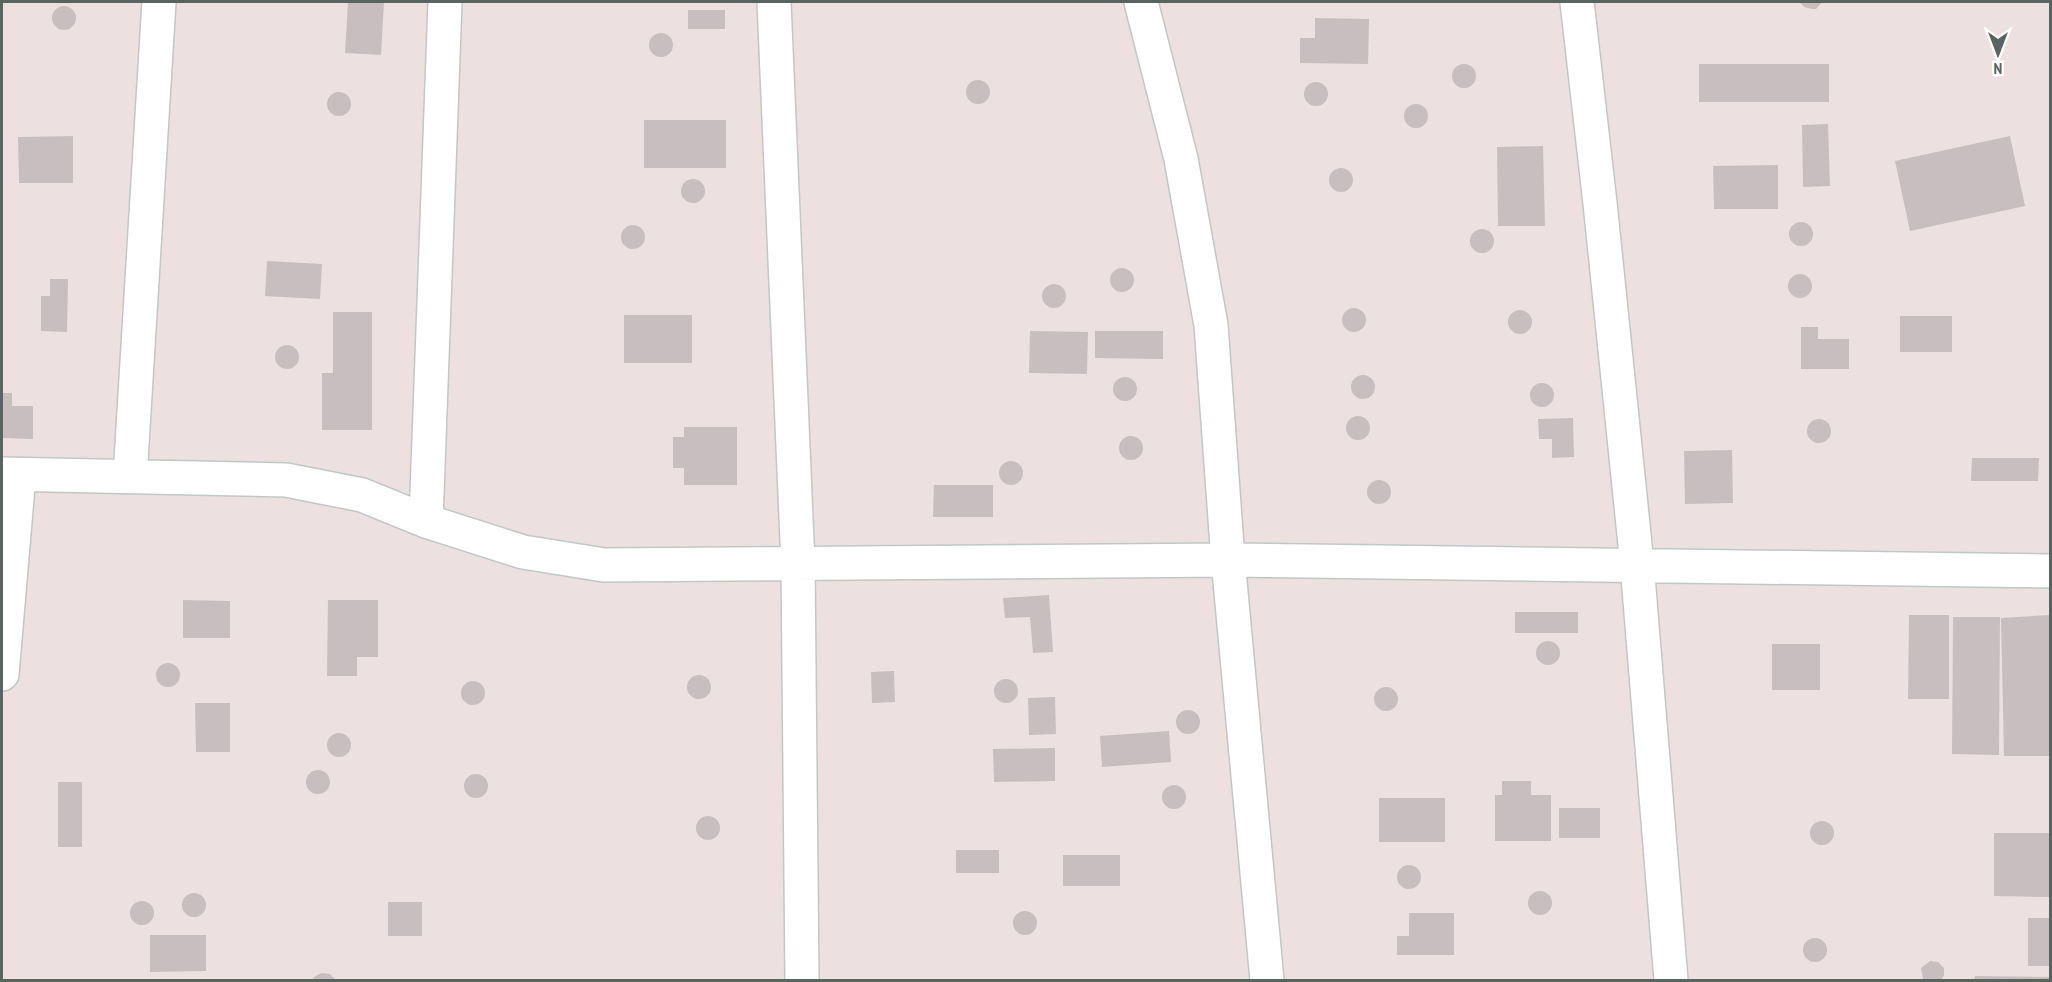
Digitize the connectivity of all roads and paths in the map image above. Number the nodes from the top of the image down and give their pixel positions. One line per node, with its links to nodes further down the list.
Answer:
1 (159, 2): 7 (street)
2 (445, 2): 8 (street)
3 (774, 2): 10 (street)
4 (1141, 2): 9 (street)
5 (1577, 2): 11 (street)
6 (10, 474): 7 (street); 13 (street)
7 (130, 477): 8 (street)
8 (426, 521): 10 (street)
9 (1228, 560): 10 (street); 11 (street); 15 (street)
10 (798, 564): 14 (street)
11 (1637, 564): 12 (street); 16 (street)
12 (2050, 571)
13 (2, 674)
14 (802, 981)
15 (1267, 981)
16 (1671, 981)

